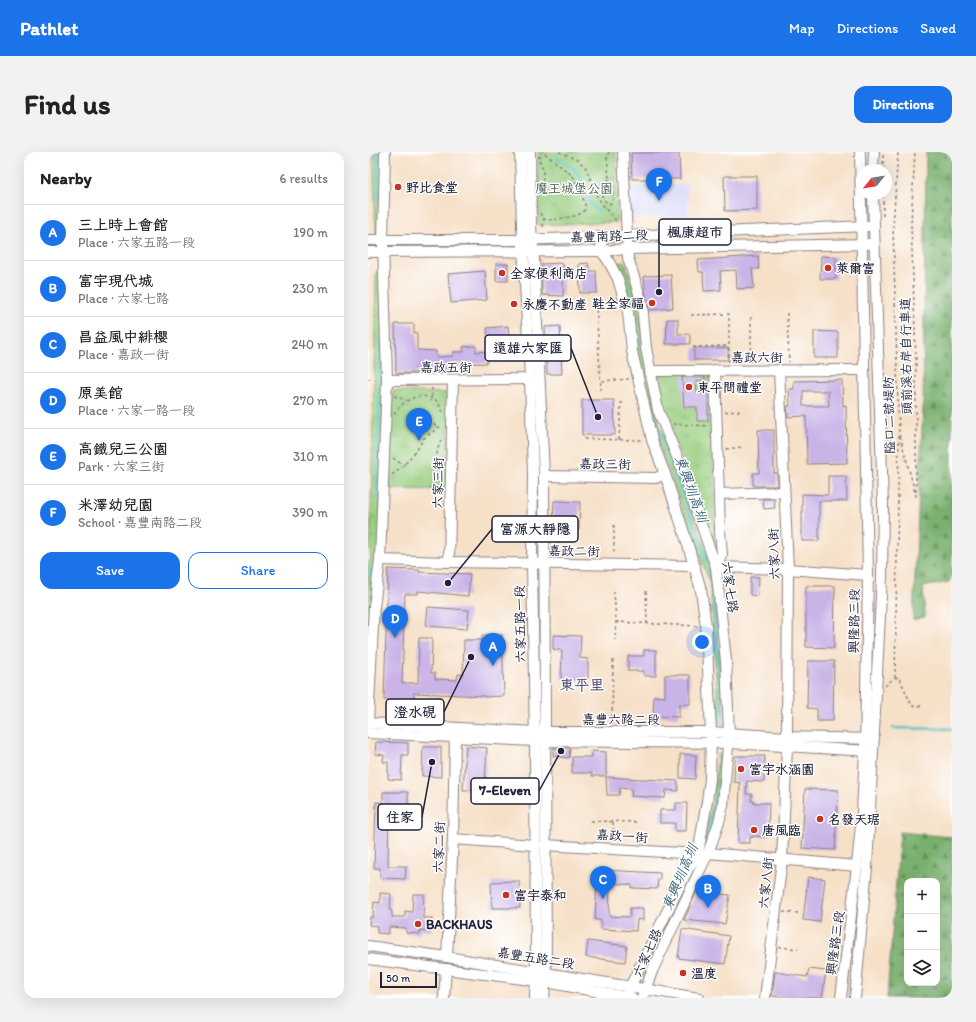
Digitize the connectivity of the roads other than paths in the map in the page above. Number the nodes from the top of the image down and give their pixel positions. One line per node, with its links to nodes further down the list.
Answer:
1 (385, 152): 14 (street)
2 (520, 152): 15 (street)
3 (623, 152): 11 (street, 六家七路)
4 (860, 152): 9 (street, 興隆路三段)
5 (874, 152): 7 (street)
6 (533, 155): 15 (street)
7 (874, 164)
8 (873, 200): 10 (street, 興隆路三段)
9 (861, 226): 10 (street, 嘉豐南路二段); 11 (street, 嘉豐南路二段); 16 (street, 興隆路三段)
10 (874, 226): 17 (street, 興隆路三段)
11 (627, 235): 12 (street, 嘉豐南路二段); 18 (street, 六家七路)
12 (602, 237): 15 (street, 嘉豐南路二段); 21 (street)
13 (368, 240): 14 (street, 嘉豐南路二段)
14 (382, 240): 15 (street, 嘉豐南路二段); 19 (street)
15 (527, 240): 20 (street)
16 (862, 243): 17 (street, 嘉豐南路二段); 18 (street, 嘉豐南路二段); 26 (street, 興隆路三段)
17 (875, 244): 48 (street, 興隆路三段)
18 (627, 249): 21 (street, 嘉豐南路二段); 23 (street, 六家七路)
19 (383, 251): 20 (street, 嘉豐南路二段); 22 (street, 嘉豐南路二段); 28 (street)
20 (528, 251): 21 (street, 嘉豐南路二段); 27 (street, 六家五路一段); 31 (street, 六家五路一段)
21 (601, 251): 30 (street, 六家七路)
22 (368, 252)
23 (650, 370): 24 (street, 嘉政六街); 39 (street, 六家七路)
24 (715, 370): 25 (street, 嘉政六街); 33 (street)
25 (778, 370): 26 (street, 嘉政六街); 32 (street, 六家八街)
26 (864, 370): 41 (street, 興隆路三段)
27 (530, 379): 29 (street, 嘉政五街); 36 (street, 六家五路一段)
28 (387, 380): 29 (street, 嘉政五街); 34 (street)
29 (453, 380): 35 (street, 六家三街)
30 (665, 474): 31 (street, 嘉政三街); 38 (street, 六家七路)
31 (544, 476): 37 (street, 六家五路一段)
32 (784, 492): 33 (street); 40 (street, 六家八街)
33 (719, 494): 39 (street)
34 (380, 560): 35 (street, 嘉政二街); 42 (street)
35 (448, 562): 36 (street, 嘉政二街)
36 (532, 563): 37 (street, 嘉政二街); 44 (street, 六家五路一段)
37 (544, 564): 38 (street, 嘉政二街); 44 (street, 六家五路一段)
38 (695, 566): 45 (street, 六家七路)
39 (716, 567): 40 (street); 47 (street, 六家七路)
40 (788, 569): 41 (street); 49 (street, 六家八街)
41 (868, 575): 48 (street, 興隆路三段)
42 (368, 723): 44 (street, 嘉豐六路二段)
43 (368, 733): 46 (street, 嘉豐六路二段)
44 (540, 736): 45 (street, 嘉豐六路二段); 45 (street, 嘉豐六路二段); 46 (street, 嘉豐六路二段); 52 (street, 六家五路一段)
45 (710, 737): 47 (street, 嘉豐六路二段); 54 (street, 六家七路)
46 (455, 738): 51 (street, 六家二街)
47 (729, 739): 49 (street, 嘉豐六路二段); 53 (street, 六家七路)
48 (869, 739): 49 (street, 嘉豐六路二段); 50 (street, 興隆路三段)
49 (787, 742): 50 (street, 嘉豐六路二段); 55 (street, 六家八街)
50 (869, 751): 56 (street, 興隆路三段); 70 (street, 興隆路三段)
51 (453, 839): 52 (street, 嘉政一街); 58 (street, 六家二街)
52 (540, 845): 54 (street, 嘉政一街); 61 (street, 六家五路一段)
53 (708, 852): 55 (street); 62 (street, 六家七路)
54 (698, 854): 63 (street, 六家七路)
55 (782, 860): 56 (street); 68 (street, 六家八街)
56 (858, 866): 69 (street, 興隆路三段)
57 (368, 946): 58 (street, 嘉豐五路二段)
58 (447, 957): 61 (street, 嘉豐五路二段)
59 (368, 959): 60 (street, 嘉豐五路二段)
60 (446, 969): 61 (street, 嘉豐五路二段); 64 (street)
61 (541, 977): 63 (street, 嘉豐五路二段); 65 (street, 六家五路一段); 66 (street, 六家五路一段)
62 (644, 994): 63 (street, 嘉豐五路二段); 67 (street, 嘉豐五路二段)
63 (629, 995)
64 (444, 998)
65 (534, 998)
66 (544, 998)
67 (699, 998)
68 (765, 998)
69 (841, 998)
70 (855, 998)

